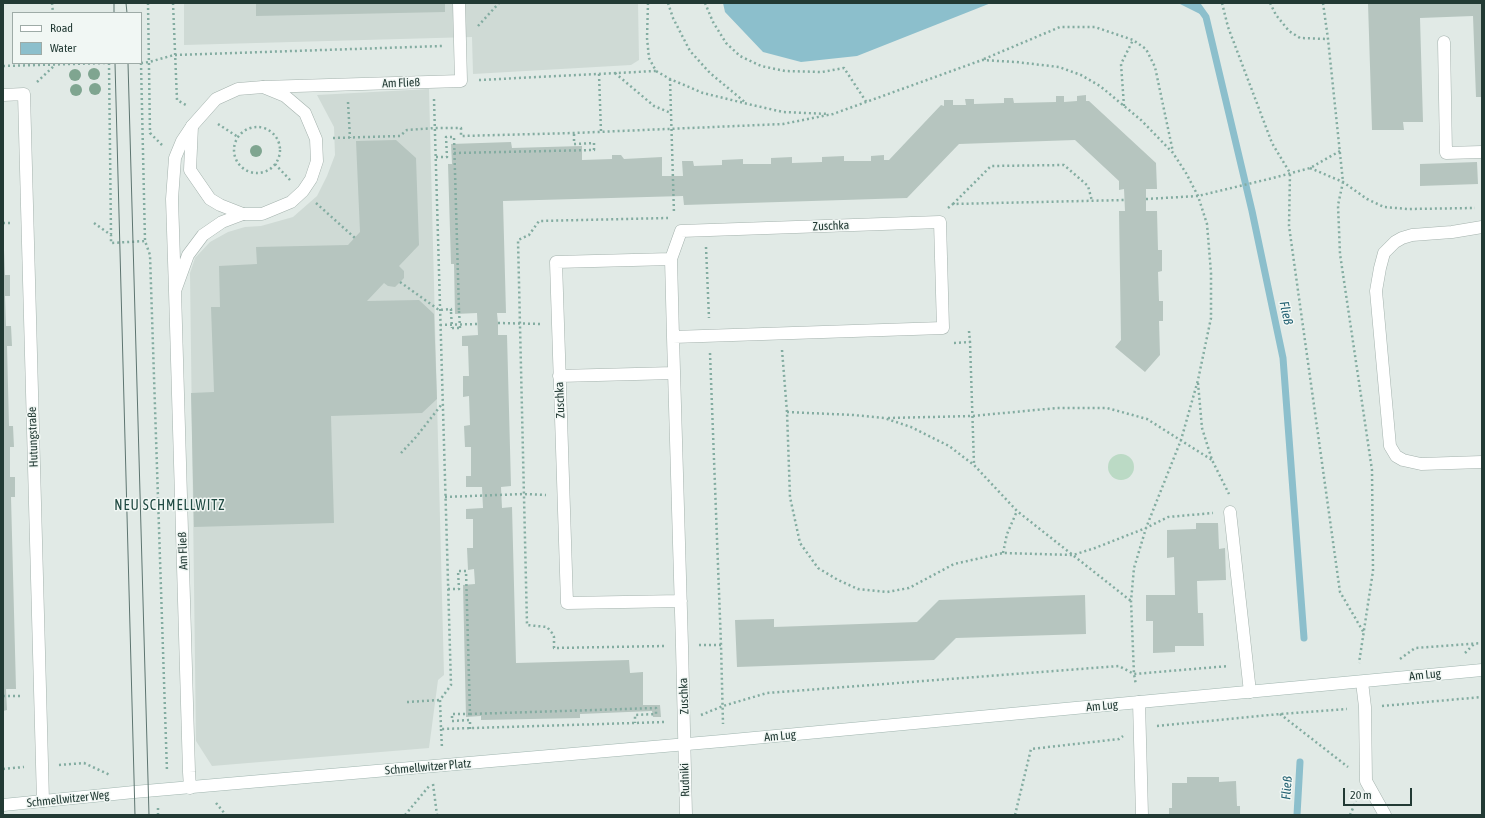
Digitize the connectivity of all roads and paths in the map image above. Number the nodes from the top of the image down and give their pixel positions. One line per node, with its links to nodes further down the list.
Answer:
1 (148, 3): 17 (path)
2 (173, 3): 15 (path)
3 (459, 3): 14 (street)
4 (499, 3): 14 (path)
5 (648, 3): 23 (path)
6 (668, 3): 34 (path)
7 (705, 3): 33 (path)
8 (1222, 3): 51 (path)
9 (1270, 3): 11 (path)
10 (1323, 3): 11 (path)
11 (1328, 39): 44 (path)
12 (1133, 40): 16 (path); 35 (path); 47 (path)
13 (1444, 42): 45 (street)
14 (460, 46): 15 (path); 27 (street)
15 (174, 55): 17 (path); 37 (path)
16 (982, 60)
17 (149, 62): 18 (path); 49 (path)
18 (142, 63)
19 (56, 64): 22 (path); 31 (path)
20 (108, 64): 62 (path)
21 (141, 64): 63 (path)
22 (3, 66)
23 (656, 71): 24 (path); 26 (path)
24 (614, 73): 25 (path); 36 (path)
25 (599, 74): 27 (path); 40 (path)
26 (670, 79): 34 (path); 36 (path)
27 (461, 81): 28 (street, Am Fließ)
28 (434, 82): 29 (street, Am Fließ); 48 (path)
29 (346, 85): 30 (street, Am Fließ); 43 (path)
30 (263, 87): 37 (street, Am Fließ); 57 (street, Am Fließ)
31 (24, 94): 32 (street); 125 (street, Hutungstraße)
32 (3, 95)
33 (867, 103)
34 (748, 104): 38 (path)
35 (1124, 106)
36 (671, 113): 58 (path)
37 (201, 114): 39 (street, Am Fließ); 42 (path)
38 (833, 114)
39 (192, 126): 49 (street, Am Fließ); 57 (street, Am Fließ)
40 (601, 132)
41 (574, 133): 46 (path)
42 (238, 137): 42 (path)
43 (350, 138)
44 (1340, 152): 50 (path); 52 (path)
45 (1482, 152)
46 (454, 153): 48 (path); 67 (path, bridge)
47 (1173, 153)
48 (436, 157): 67 (path)
49 (175, 158): 66 (street, Am Fließ)
50 (1310, 168): 51 (path); 52 (path)
51 (1290, 173): 53 (path); 98 (path)
52 (1343, 182): 56 (path); 98 (path)
53 (1146, 200)
54 (1092, 201): 55 (path)
55 (953, 204)
56 (1482, 208)
57 (243, 214): 66 (street, Am Fließ)
58 (674, 218)
59 (94, 223): 62 (path)
60 (1482, 227): 87 (street)
61 (706, 231): 64 (street, Zuschka); 73 (path); 73 (street, Zuschka)
62 (111, 235): 63 (path)
63 (146, 241): 123 (path)
64 (671, 259): 70 (street, Zuschka); 74 (street)
65 (400, 282): 67 (path)
66 (175, 291): 122 (street, Am Fließ)
67 (439, 310): 71 (path)
68 (498, 323): 70 (path)
69 (477, 324): 71 (path)
70 (558, 324): 79 (street, Zuschka)
71 (440, 325): 81 (path)
72 (969, 331): 75 (path)
73 (710, 335): 74 (street, Zuschka); 111 (path)
74 (673, 337): 78 (street, Zuschka)
75 (970, 342): 76 (path); 83 (path)
76 (954, 343)
77 (782, 347): 82 (path)
78 (674, 373): 79 (street); 96 (street, Zuschka)
79 (559, 376): 90 (street, Zuschka)
80 (1198, 380): 86 (path)
81 (442, 403): 85 (path); 89 (path)
82 (788, 412): 84 (path); 93 (path)
83 (972, 416): 84 (path); 86 (path); 88 (path)
84 (884, 418): 88 (path)
85 (401, 452)
86 (1212, 460): 92 (path)
87 (1482, 462)
88 (974, 465): 91 (path)
89 (445, 497): 90 (path); 95 (path)
90 (563, 497): 96 (street, Zuschka)
91 (1017, 511): 93 (path); 94 (path)
92 (1230, 512): 94 (path); 101 (street)
93 (1003, 553): 94 (path)
94 (1073, 555): 97 (path)
95 (448, 589): 108 (path); 113 (path)
96 (681, 601): 115 (street, Zuschka)
97 (1131, 601)
98 (1365, 633): 103 (path)
99 (1482, 643): 100 (path)
100 (1398, 661)
101 (1247, 664): 104 (street); 111 (path)
102 (1482, 670): 103 (street, Am Lug)
103 (1362, 682): 104 (street, Am Lug); 112 (street)
104 (1250, 692): 110 (street, Am Lug)
105 (3, 696): 106 (path)
106 (23, 696)
107 (1482, 697): 112 (path)
108 (440, 700): 109 (path); 117 (path)
109 (407, 702)
110 (1139, 702): 118 (street); 119 (street, Am Lug)
111 (723, 706): 115 (path); 119 (path)
112 (1365, 707): 114 (path); 121 (street)
113 (470, 714): 116 (path); 117 (path)
114 (1280, 714): 118 (path); 121 (path)
115 (684, 722): 116 (path); 120 (street, Zuschka)
116 (635, 723): 117 (path)
117 (470, 728)
118 (1140, 728): 133 (path); 134 (street)
119 (722, 741): 120 (street, Schmellwitzer Platz)
120 (684, 744): 122 (street, Schmellwitzer Platz); 132 (street, Rudniki)
121 (1366, 781): 135 (path); 136 (street)
122 (190, 788): 123 (street, Schmellwitzer Platz)
123 (165, 790): 124 (street, Schmellwitzer Platz); 128 (path)
124 (134, 792): 125 (street, Schmellwitzer Weg)
125 (43, 801): 127 (street, Schmellwitzer Weg)
126 (214, 801): 129 (path)
127 (3, 805)
128 (158, 815)
129 (226, 815)
130 (405, 815): 131 (path)
131 (437, 815)
132 (686, 815)
133 (1015, 815)
134 (1142, 815)
135 (1350, 815)
136 (1385, 815)

